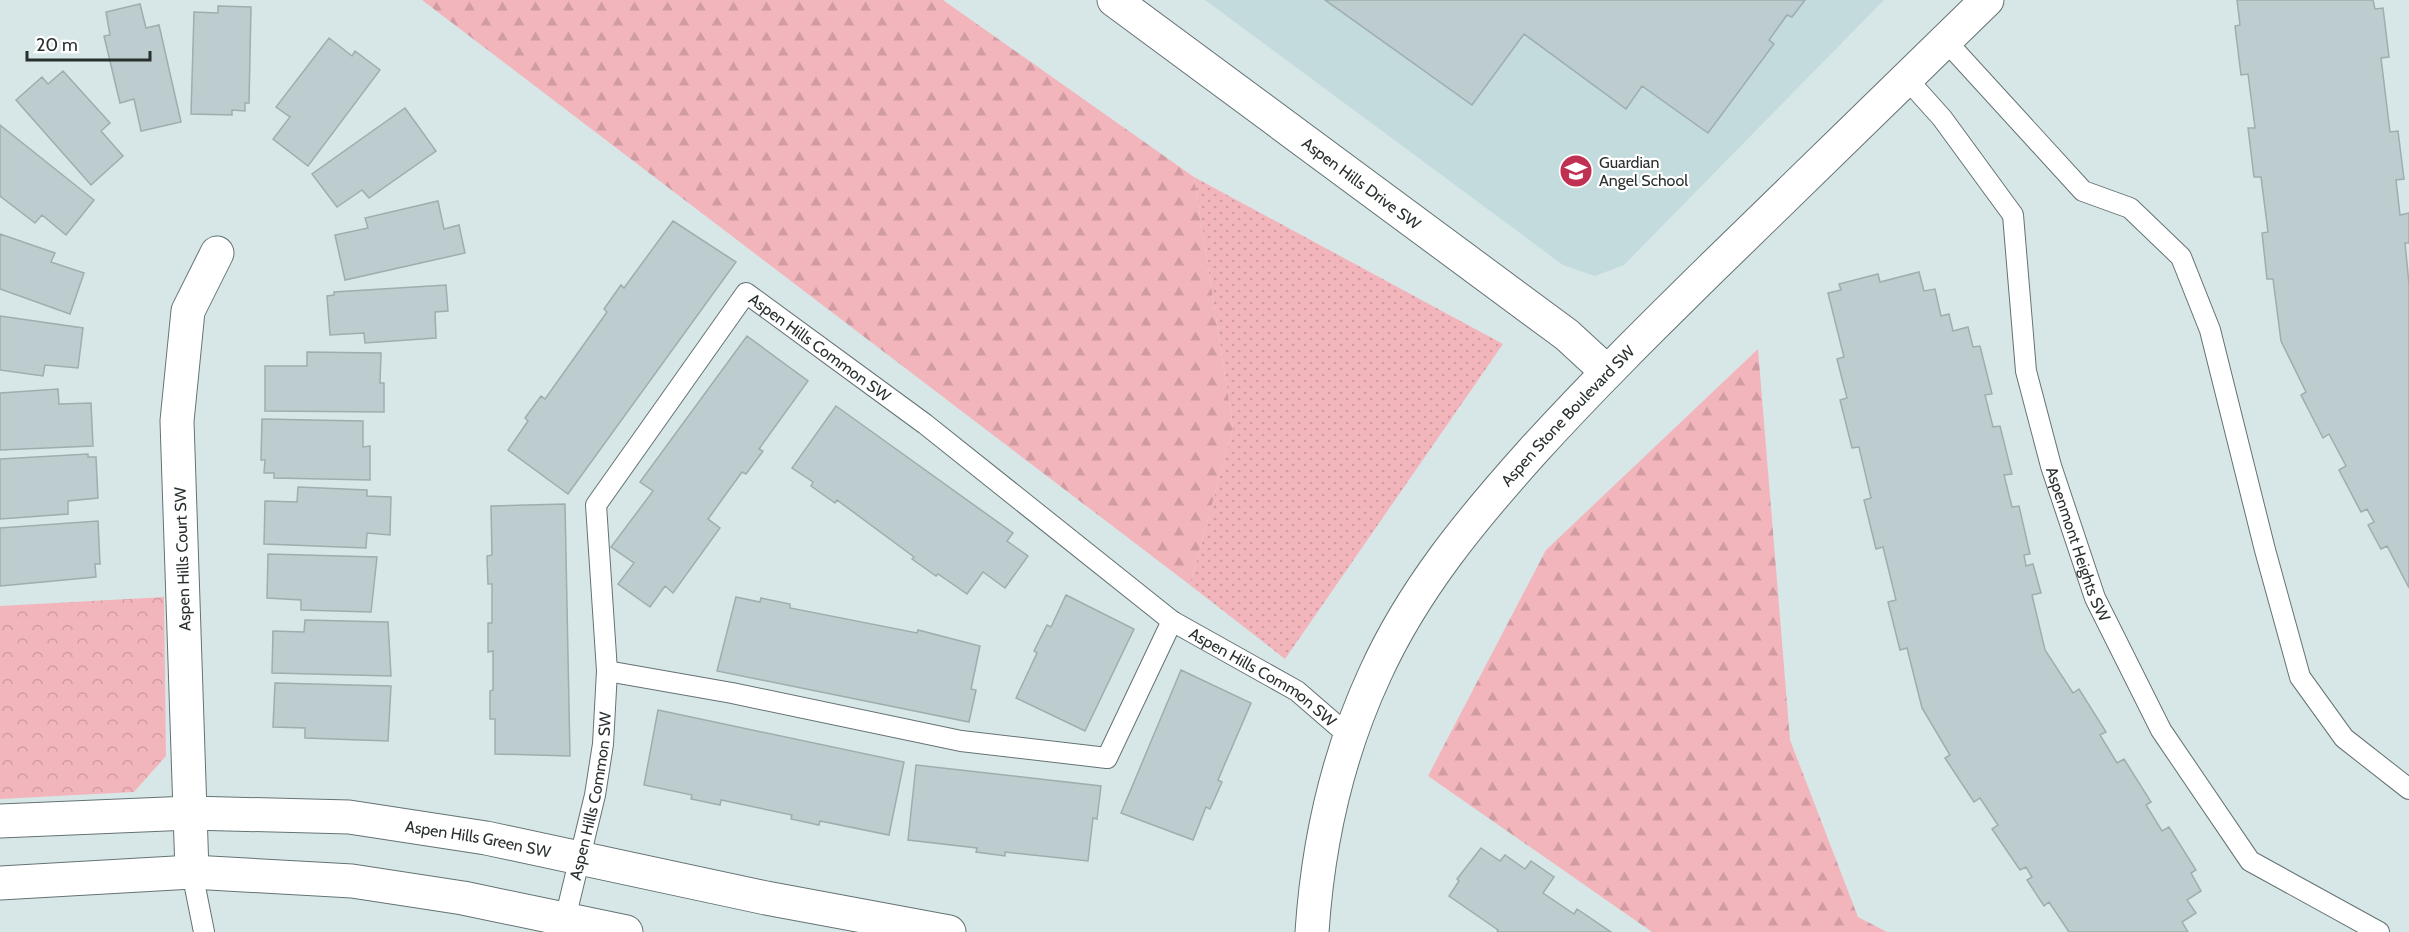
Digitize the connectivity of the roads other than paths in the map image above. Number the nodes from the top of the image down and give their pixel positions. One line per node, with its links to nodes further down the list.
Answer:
1 (1114, 0): 6 (street, Aspen Hills Drive SW)
2 (1987, 0): 3 (street, Aspen Stone Boulevard SW)
3 (1945, 40): 4 (street, Aspen Stone Boulevard SW); 10 (lane)
4 (1907, 79): 6 (street, Aspen Stone Boulevard SW); 21 (lane, Aspenmont Heights SW)
5 (217, 253): 11 (street, Aspen Hills Court SW)
6 (1606, 371): 9 (street, Aspen Stone Boulevard SW)
7 (1172, 621): 8 (lane, Aspen Hills Common SW); 8 (lane, Aspen Hills Common SW); 9 (lane, Aspen Hills Common SW)
8 (607, 672): 13 (lane, Aspen Hills Common SW)
9 (1349, 736): 20 (street, Aspen Stone Boulevard SW)
10 (2409, 789)
11 (190, 813): 12 (street, Aspen Hills Green SW); 13 (street, Aspen Hills Green SW); 14 (street, Aspen Hills Court SW)
12 (0, 821)
13 (578, 857): 16 (lane, Aspen Hills Common SW); 19 (street, Aspen Hills Green SW)
14 (192, 872): 15 (street); 16 (street); 17 (lane)
15 (0, 883)
16 (565, 919): 18 (street)
17 (204, 932)
18 (626, 932)
19 (949, 932)
20 (1312, 932)
21 (2379, 932)

